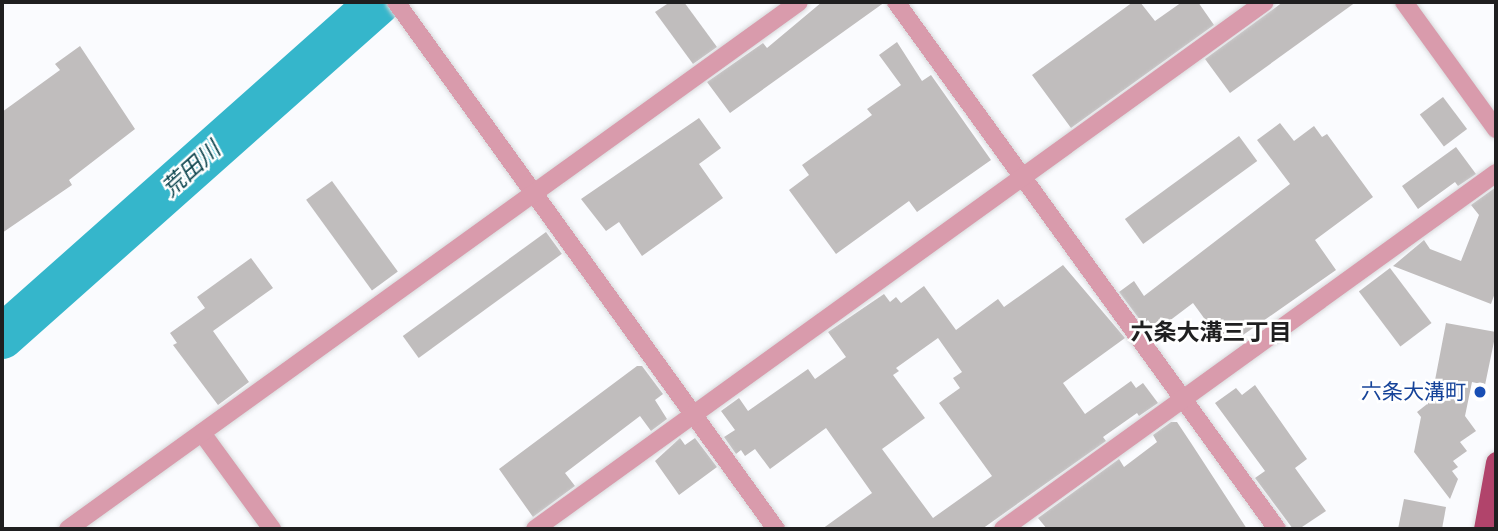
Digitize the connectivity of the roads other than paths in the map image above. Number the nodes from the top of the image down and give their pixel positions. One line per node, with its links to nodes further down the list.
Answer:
1 (396, 2): 9 (street)
2 (799, 2): 9 (street)
3 (896, 2): 8 (street)
4 (1265, 2): 8 (street)
5 (1404, 2): 6 (street)
6 (1496, 129)
7 (1496, 173): 10 (street)
8 (1023, 177): 10 (street); 11 (street)
9 (534, 194): 11 (street); 12 (street)
10 (1183, 399): 18 (street); 19 (street)
11 (693, 416): 16 (street); 17 (street)
12 (202, 433): 14 (street); 15 (street)
13 (1496, 462): 20 (main road)
14 (68, 529)
15 (272, 529)
16 (535, 529)
17 (776, 529)
18 (1003, 529)
19 (1277, 529)
20 (1484, 529)

